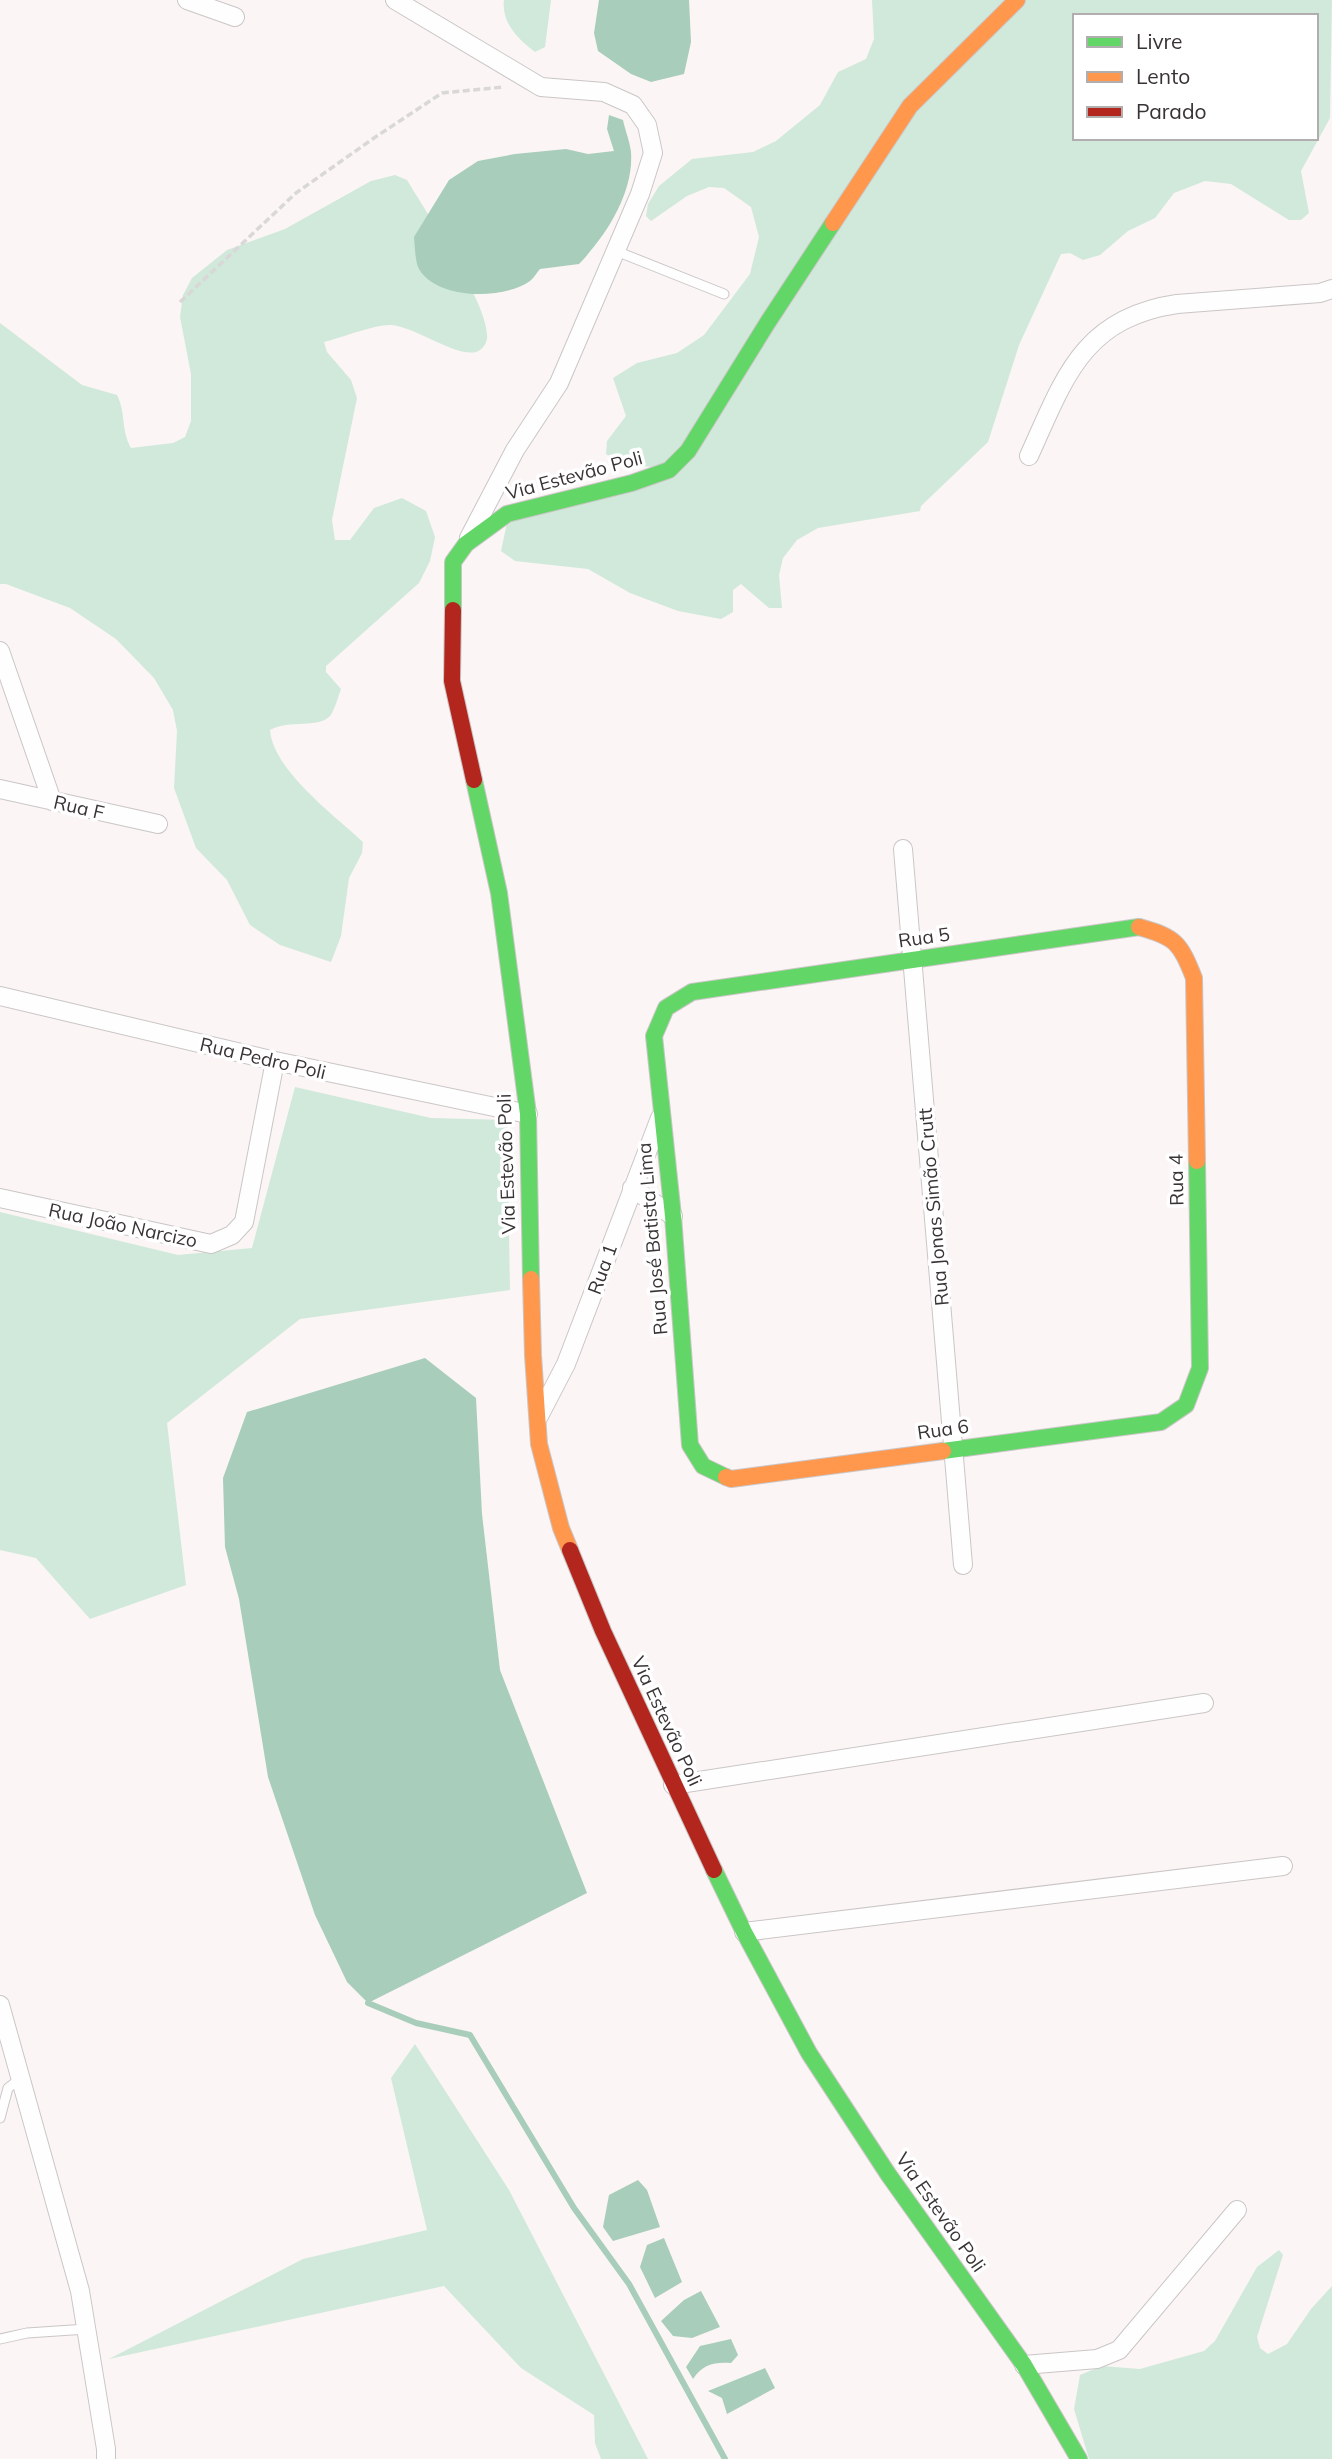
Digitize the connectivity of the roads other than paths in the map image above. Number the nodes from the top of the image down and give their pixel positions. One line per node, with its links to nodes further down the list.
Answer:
1 (187, 0): 4 (street)
2 (1017, 0): 9 (main road, Via Estevão Poli)
3 (403, 5): 5 (street)
4 (235, 17)
5 (616, 251): 7 (lane); 9 (street)
6 (1332, 289): 8 (street)
7 (724, 295)
8 (1029, 456)
9 (466, 544): 20 (main road, Via Estevão Poli)
10 (0, 651): 12 (street)
11 (0, 789): 12 (street, Rua F)
12 (52, 801): 13 (street, Rua F)
13 (158, 824)
14 (903, 849): 16 (street, Rua Jonas Simão Crutt)
15 (1184, 953): 16 (main road, Rua 5); 25 (main road, Rua 4)
16 (911, 960): 18 (main road, Rua 5); 27 (street, Rua Jonas Simão Crutt)
17 (0, 996): 19 (street, Rua Pedro Poli)
18 (666, 1008): 21 (main road, Rua José Batista Lima)
19 (275, 1061): 20 (street, Rua Pedro Poli); 23 (street, Rua João Narcizo)
20 (528, 1114): 26 (main road, Via Estevão Poli)
21 (661, 1115): 22 (street, Rua 1); 24 (main road, Rua José Batista Lima)
22 (632, 1188): 24 (street); 26 (street, Rua 1)
23 (0, 1198)
24 (673, 1216): 28 (main road, Rua José Batista Lima)
25 (1186, 1405): 27 (main road, Rua 6)
26 (537, 1419): 31 (main road, Via Estevão Poli)
27 (954, 1449): 28 (main road, Rua 6); 29 (street, Rua Jonas Simão Crutt)
28 (703, 1466)
29 (963, 1565)
30 (1204, 1703): 31 (street)
31 (673, 1785): 33 (main road, Via Estevão Poli)
32 (1283, 1866): 33 (street)
33 (744, 1932): 40 (main road, Via Estevão Poli)
34 (0, 2005): 35 (street)
35 (20, 2078): 36 (lane); 38 (street)
36 (0, 2118)
37 (1237, 2210): 40 (street)
38 (86, 2329): 39 (lane); 41 (street)
39 (0, 2339)
40 (1024, 2365): 42 (main road, Via Estevão Poli)
41 (106, 2459)
42 (1079, 2459)

